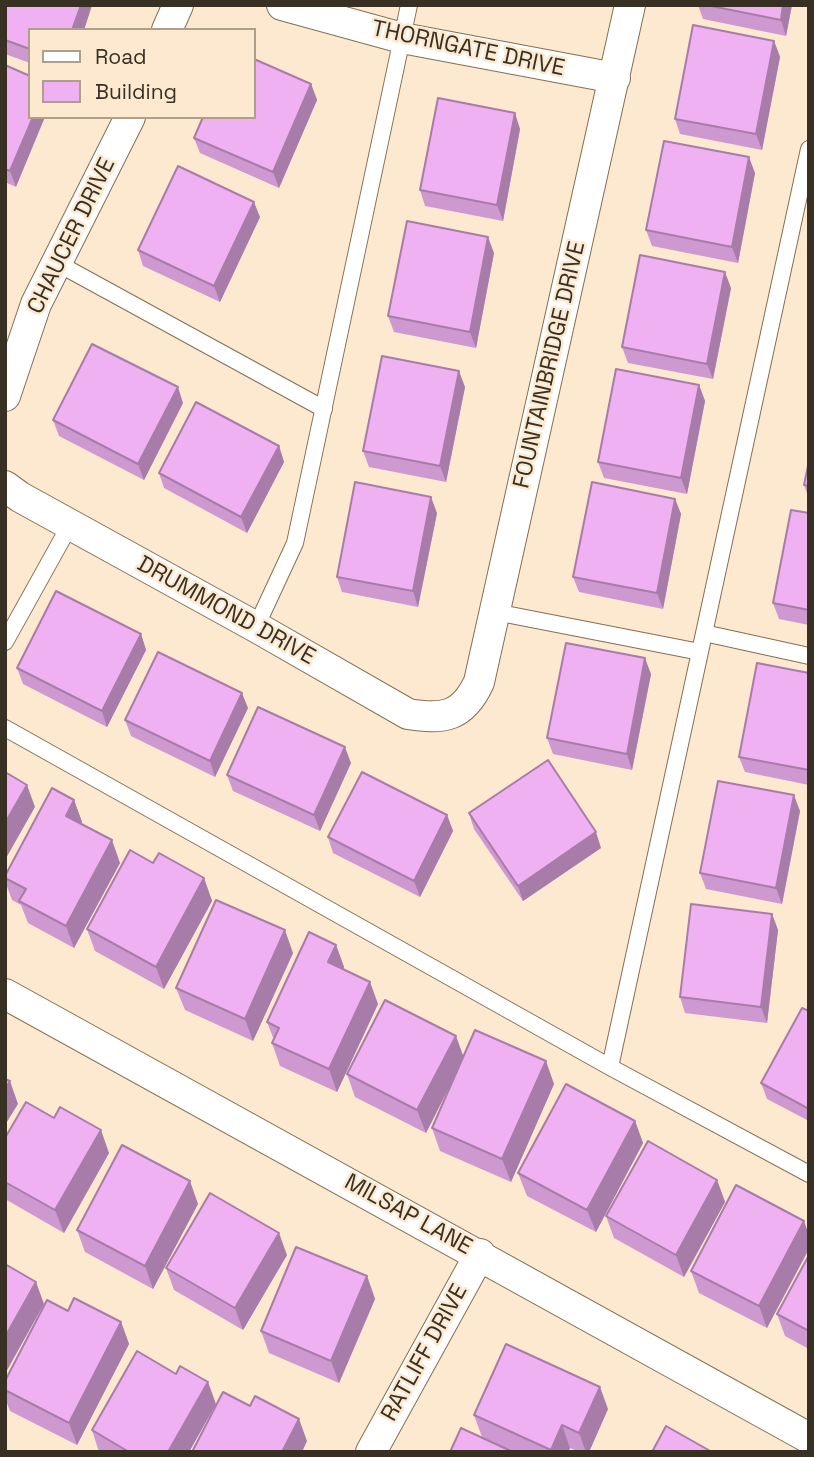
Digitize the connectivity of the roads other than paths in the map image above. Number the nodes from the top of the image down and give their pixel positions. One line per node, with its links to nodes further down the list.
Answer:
1 (178, 5): 5 (street)
2 (282, 5): 6 (street, THORNGATE DRIVE)
3 (409, 5): 6 (lane)
4 (630, 5): 7 (street, FOUNTAINBRIDGE DRIVE)
5 (168, 28)
6 (402, 38): 7 (street, THORNGATE DRIVE); 12 (lane)
7 (615, 78): 15 (street, FOUNTAINBRIDGE DRIVE)
8 (129, 119): 10 (street, CHAUCER DRIVE)
9 (809, 149): 17 (lane)
10 (57, 263): 11 (street, CHAUCER DRIVE); 12 (lane)
11 (5, 396)
12 (324, 409): 16 (lane)
13 (5, 486): 14 (street, DRUMMOND DRIVE)
14 (70, 525): 16 (street, DRUMMOND DRIVE); 18 (lane)
15 (495, 612): 19 (lane); 21 (street, FOUNTAINBRIDGE DRIVE)
16 (256, 627): 21 (street, DRUMMOND DRIVE)
17 (704, 633): 19 (lane); 20 (lane)
18 (5, 642)
19 (700, 652): 24 (lane)
20 (809, 656)
21 (452, 715)
22 (5, 728): 24 (lane)
23 (5, 993): 26 (street, MILSAP LANE)
24 (610, 1067): 25 (lane)
25 (809, 1174)
26 (480, 1254): 27 (street, MILSAP LANE); 28 (street, RATLIFF DRIVE)
27 (809, 1438)
28 (371, 1452)

